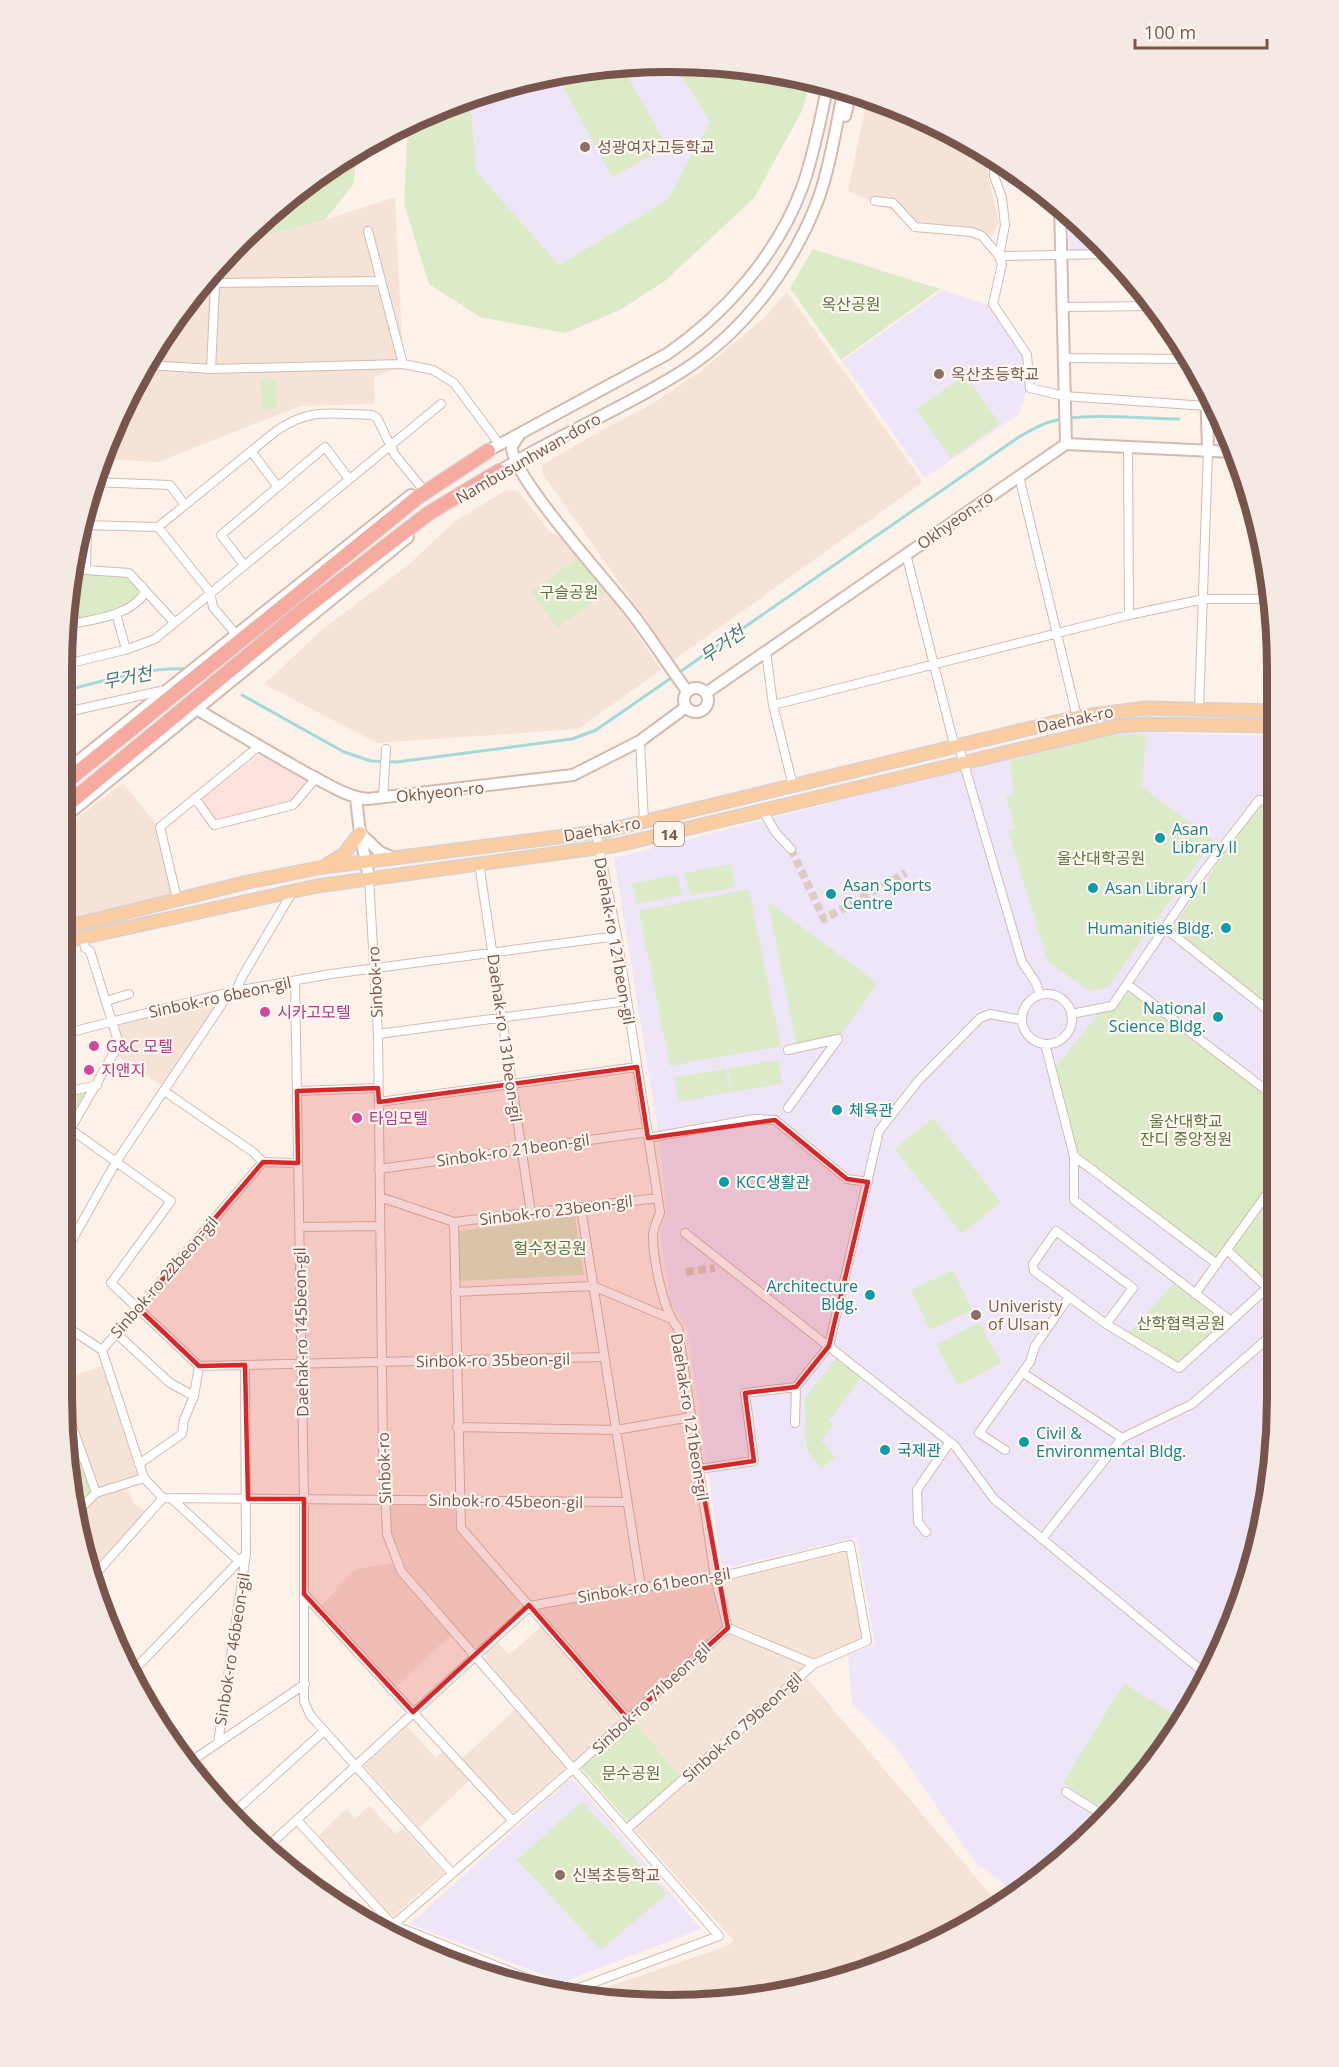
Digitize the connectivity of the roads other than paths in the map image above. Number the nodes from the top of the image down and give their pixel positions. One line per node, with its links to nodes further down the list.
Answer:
1 (821, 91): 6 (main road)
2 (826, 93): 6 (main road, Nambusunhwan-doro)
3 (842, 98): 7 (main road, Nambusunhwan-doro)
4 (849, 100): 7 (main road)
5 (994, 169): 13 (street)
6 (801, 190): 27 (main road, Nambusunhwan-doro)
7 (818, 199): 35 (main road, Nambusunhwan-doro)
8 (875, 201): 13 (street)
9 (1060, 218): 12 (main road)
10 (368, 231): 14 (street)
11 (1099, 254): 12 (street)
12 (1060, 255): 13 (street); 17 (main road)
13 (999, 256): 23 (street)
14 (381, 281): 15 (street); 20 (street)
15 (215, 283): 22 (street)
16 (1144, 306): 17 (street)
17 (1062, 307): 18 (main road)
18 (1064, 358): 19 (street); 23 (main road)
19 (1179, 359)
20 (403, 364): 22 (street); 30 (street)
21 (156, 365): 22 (street)
22 (211, 369)
23 (1064, 396): 25 (street); 28 (main road)
24 (441, 404): 29 (street)
25 (1206, 406)
26 (1206, 407): 32 (main road)
27 (520, 434): 30 (main road, Nambusunhwan-doro); 35 (main road)
28 (1066, 444): 31 (main road); 37 (main road, Okhyeon-ro)
29 (390, 446): 33 (street); 38 (street); 41 (street)
30 (494, 448): 41 (main road, Nambusunhwan-doro); 84 (highway)
31 (1128, 448): 32 (main road); 55 (street)
32 (1208, 450): 34 (main road); 52 (street)
33 (251, 451): 40 (street); 42 (street)
34 (1226, 451)
35 (514, 462): 36 (main road, Nambusunhwan-doro); 64 (main road)
36 (499, 471): 70 (main road, Nambusunhwan-doro); 91 (highway)
37 (1019, 476): 46 (main road, Okhyeon-ro); 58 (street)
38 (349, 479): 40 (street); 47 (street)
39 (102, 482): 42 (street)
40 (278, 487): 47 (street)
41 (422, 488): 59 (main road, Nambusunhwan-doro)
42 (185, 505): 44 (street)
43 (90, 525): 44 (street)
44 (158, 527): 51 (street)
45 (85, 543): 49 (street)
46 (906, 554): 61 (main road, Okhyeon-ro); 63 (street)
47 (244, 564): 51 (street)
48 (80, 570): 49 (street)
49 (86, 570): 50 (street)
50 (140, 582): 54 (street); 56 (street)
51 (210, 592): 56 (street); 59 (street)
52 (1204, 599): 53 (street); 55 (street); 69 (street)
53 (1263, 599)
54 (116, 614): 57 (street); 60 (street)
55 (1129, 615): 58 (street)
56 (174, 622): 60 (street)
57 (74, 624)
58 (1056, 632): 63 (street); 73 (street)
59 (235, 633): 65 (main road, Nambusunhwan-doro)
60 (126, 649): 62 (street)
61 (766, 651): 66 (main road, Okhyeon-ro); 67 (street)
62 (72, 663)
63 (934, 664): 67 (street); 78 (street)
64 (684, 688): 66 (main road); 68 (main road)
65 (165, 690): 71 (street); 83 (main road, Nambusunhwan-doro)
66 (706, 693): 68 (main road)
67 (773, 705): 87 (street)
68 (686, 707): 76 (main road, Okhyeon-ro)
69 (1198, 709): 72 (main road, Daehak-ro / 14); 73 (main road, Daehak-ro / 14)
70 (198, 710): 77 (main road, Okhyeon-ro); 93 (main road, Nambusunhwan-doro)
71 (72, 711)
72 (1267, 711)
73 (1077, 717): 75 (main road, Daehak-ro / 14)
74 (1267, 726): 79 (main road, Daehak-ro / 14)
75 (1024, 730): 78 (main road, Daehak-ro / 14); 79 (main road)
76 (640, 741): 90 (main road, Okhyeon-ro); 95 (street)
77 (258, 747): 85 (main road, Okhyeon-ro); 88 (street)
78 (957, 747): 81 (main road, Daehak-ro / 14); 82 (street)
79 (1029, 747): 82 (main road, Daehak-ro / 14)
80 (386, 749): 90 (street)
81 (888, 763): 86 (main road); 87 (main road, Daehak-ro / 14)
82 (964, 763): 86 (main road, Daehak-ro / 14); 118 (street)
83 (72, 766)
84 (72, 777)
85 (316, 778): 88 (street); 89 (main road, Okhyeon-ro)
86 (892, 780): 94 (main road, Daehak-ro / 14)
87 (793, 786): 95 (main road, Daehak-ro / 14)
88 (195, 798): 106 (street)
89 (357, 798): 90 (main road, Okhyeon-ro); 97 (main road)
90 (383, 798)
91 (72, 801)
92 (1267, 801): 108 (street)
93 (72, 811)
94 (763, 811): 98 (main road, Daehak-ro / 14); 99 (street)
95 (644, 822): 96 (main road, Daehak-ro / 14)
96 (596, 832): 98 (street, Daehak-ro 121beon-gil); 100 (main road, Daehak-ro / 14)
97 (360, 833): 100 (main road); 101 (main road); 103 (main road)
98 (599, 848): 102 (main road, Daehak-ro / 14); 109 (street, Daehak-ro 121beon-gil)
99 (791, 849)
100 (394, 858): 101 (main road, Daehak-ro / 14)
101 (366, 862): 103 (main road, Daehak-ro / 14); 104 (main road)
102 (479, 863): 104 (main road, Daehak-ro / 14); 112 (street, Daehak-ro 131beon-gil)
103 (323, 867): 106 (main road, Daehak-ro / 14)
104 (369, 878): 105 (main road, Daehak-ro / 14); 113 (street, Sinbok-ro)
105 (294, 890): 110 (main road, Daehak-ro / 14); 116 (street)
106 (177, 899): 107 (main road, Daehak-ro / 14)
107 (72, 926)
108 (1165, 928): 115 (street); 121 (street)
109 (617, 936): 112 (street, Sinbok-ro 6beon-gil); 120 (street, Daehak-ro 121beon-gil)
110 (83, 937): 111 (main road, Daehak-ro / 14); 119 (street)
111 (72, 940)
112 (493, 951): 113 (street, Sinbok-ro 6beon-gil); 123 (street, Daehak-ro 131beon-gil)
113 (375, 968): 114 (street, Sinbok-ro 6beon-gil); 127 (street, Sinbok-ro)
114 (295, 981): 116 (street, Sinbok-ro 6beon-gil); 134 (street, Daehak-ro 145beon-gil)
115 (1126, 984): 122 (street); 137 (street)
116 (233, 992): 125 (street, Sinbok-ro 6beon-gil); 136 (street)
117 (129, 994): 119 (street)
118 (1040, 995): 122 (street); 124 (street)
119 (106, 1001): 125 (street)
120 (627, 1001): 123 (street); 130 (street, Daehak-ro 121beon-gil)
121 (1267, 1009)
122 (1071, 1014): 128 (street)
123 (503, 1017): 127 (street); 131 (street, Daehak-ro 131beon-gil)
124 (1022, 1020): 128 (street); 149 (street)
125 (112, 1022): 126 (street, Sinbok-ro 6beon-gil); 132 (street)
126 (72, 1032)
127 (378, 1034): 133 (street, Sinbok-ro)
128 (1045, 1044): 144 (street)
129 (788, 1050): 139 (street)
130 (637, 1066): 131 (street); 142 (street, Daehak-ro 121beon-gil)
131 (512, 1083): 138 (street); 143 (street, Daehak-ro 131beon-gil)
132 (97, 1085): 135 (street); 140 (street)
133 (378, 1088): 134 (street); 138 (street, Sinbok-ro)
134 (297, 1090): 147 (street, Daehak-ro 145beon-gil)
135 (72, 1091)
136 (164, 1091): 145 (street); 146 (street)
137 (1267, 1091)
138 (379, 1102): 148 (street, Sinbok-ro)
139 (788, 1108)
140 (72, 1127)
141 (72, 1134): 145 (street)
142 (648, 1135): 143 (street, Sinbok-ro 21beon-gil); 149 (street, Sinbok-ro 21beon-gil); 152 (street, Daehak-ro 121beon-gil)
143 (521, 1149): 148 (street, Sinbok-ro 21beon-gil); 154 (street, Daehak-ro 131beon-gil)
144 (1074, 1156): 161 (street); 168 (street)
145 (116, 1162): 159 (street); 170 (street)
146 (263, 1162): 147 (street); 170 (street, Sinbok-ro 22beon-gil)
147 (298, 1163): 157 (street, Daehak-ro 145beon-gil)
148 (380, 1169): 151 (street, Sinbok-ro)
149 (868, 1182): 177 (street)
150 (1267, 1194): 160 (street)
151 (380, 1197): 155 (street, Sinbok-ro 23beon-gil); 156 (street, Sinbok-ro)
152 (658, 1198): 153 (street, Sinbok-ro 23beon-gil); 171 (street, Daehak-ro 121beon-gil)
153 (580, 1208): 154 (street, Sinbok-ro 23beon-gil); 164 (street)
154 (531, 1214): 155 (street, Sinbok-ro 23beon-gil)
155 (454, 1222): 166 (street)
156 (380, 1226): 157 (street); 181 (street, Sinbok-ro)
157 (299, 1227): 182 (street, Daehak-ro 145beon-gil)
158 (685, 1233): 162 (street)
159 (72, 1240)
160 (1227, 1250): 161 (street); 165 (street)
161 (1217, 1264): 168 (street)
162 (728, 1266): 163 (street); 177 (street)
163 (715, 1268)
164 (593, 1286): 166 (street); 171 (street); 179 (street)
165 (1267, 1288)
166 (455, 1292): 180 (street)
167 (1267, 1293): 172 (street)
168 (1196, 1294): 172 (street)
169 (1069, 1297): 173 (street); 173 (street); 185 (street)
170 (138, 1308): 175 (street, Sinbok-ro 22beon-gil); 184 (street)
171 (669, 1318): 188 (street, Daehak-ro 121beon-gil)
172 (1231, 1321): 173 (street)
173 (1107, 1324)
174 (72, 1330): 178 (street)
175 (116, 1333): 178 (street, Sinbok-ro 22beon-gil); 187 (street)
176 (1267, 1339): 192 (street)
177 (829, 1346): 186 (street); 194 (street)
178 (102, 1350): 196 (street, Sinbok-ro 22beon-gil)
179 (604, 1357): 180 (street, Sinbok-ro 35beon-gil); 191 (street)
180 (456, 1360): 181 (street, Sinbok-ro 35beon-gil); 190 (street)
181 (381, 1362): 182 (street, Sinbok-ro 35beon-gil); 203 (street, Sinbok-ro)
182 (302, 1364): 183 (street, Sinbok-ro 35beon-gil); 202 (street, Daehak-ro 145beon-gil)
183 (245, 1365): 184 (street, Sinbok-ro 35beon-gil); 201 (street, Sinbok-ro 46beon-gil)
184 (199, 1366): 187 (street)
185 (1023, 1373): 192 (street); 195 (street)
186 (796, 1387): 189 (street); 197 (street)
187 (195, 1396): 196 (street)
188 (691, 1417): 191 (street); 197 (street, Daehak-ro 121beon-gil)
189 (795, 1423)
190 (458, 1427): 191 (street); 204 (street)
191 (616, 1430): 205 (street)
192 (1122, 1438): 208 (street)
193 (74, 1442): 199 (street)
194 (950, 1442): 207 (street); 208 (street)
195 (1005, 1450)
196 (140, 1464): 198 (street, Sinbok-ro 22beon-gil)
197 (699, 1469): 212 (street, Daehak-ro 121beon-gil)
198 (144, 1478): 199 (street); 200 (street, Sinbok-ro 22beon-gil)
199 (96, 1492): 206 (street)
200 (167, 1498): 201 (street); 210 (street, Sinbok-ro 46beon-gil); 211 (street)
201 (248, 1499): 202 (street); 209 (street, Sinbok-ro 46beon-gil)
202 (304, 1499): 203 (street); 214 (street, Daehak-ro 145beon-gil)
203 (385, 1500): 204 (street, Sinbok-ro 45beon-gil); 218 (street, Sinbok-ro)
204 (460, 1501): 205 (street, Sinbok-ro 45beon-gil); 215 (street)
205 (627, 1502): 213 (street)
206 (82, 1507)
207 (926, 1532)
208 (1042, 1539): 221 (street)
209 (246, 1554): 210 (street, Sinbok-ro 46beon-gil); 226 (street, Sinbok-ro 46beon-gil)
210 (239, 1561): 220 (street, Sinbok-ro 46beon-gil)
211 (98, 1571)
212 (715, 1578): 213 (street, Sinbok-ro 61beon-gil); 216 (street, Daehak-ro 121beon-gil); 217 (street, Sinbok-ro 61beon-gil)
213 (641, 1587): 215 (street, Sinbok-ro 61beon-gil)
214 (304, 1594): 222 (street, Daehak-ro 145beon-gil); 223 (street)
215 (530, 1606): 218 (street); 224 (street)
216 (728, 1628): 219 (street); 224 (street, Sinbok-ro 71beon-gil)
217 (867, 1641): 219 (street, Sinbok-ro 79beon-gil)
218 (475, 1655): 223 (street); 229 (street, Sinbok-ro)
219 (814, 1664): 235 (street, Sinbok-ro 79beon-gil)
220 (137, 1667)
221 (1201, 1670)
222 (304, 1684): 225 (street, Daehak-ro 145beon-gil); 226 (street)
223 (413, 1712): 228 (street); 234 (street)
224 (628, 1719): 229 (street, Sinbok-ro 71beon-gil)
225 (324, 1731): 228 (street, Daehak-ro 145beon-gil); 231 (street)
226 (218, 1743): 227 (street)
227 (194, 1759)
228 (355, 1766): 233 (street); 237 (street, Daehak-ro 145beon-gil)
229 (574, 1768): 234 (street, Sinbok-ro 71beon-gil); 235 (street, Sinbok-ro)
230 (1066, 1792): 232 (street)
231 (237, 1809)
232 (1099, 1812)
233 (297, 1820): 236 (street); 238 (street)
234 (512, 1820): 237 (street, Sinbok-ro 71beon-gil)
235 (627, 1829): 240 (street, Sinbok-ro)
236 (272, 1843)
237 (452, 1873): 238 (street, Sinbok-ro 71beon-gil)
238 (393, 1926): 239 (street)
239 (524, 1977)
240 (579, 1988)

